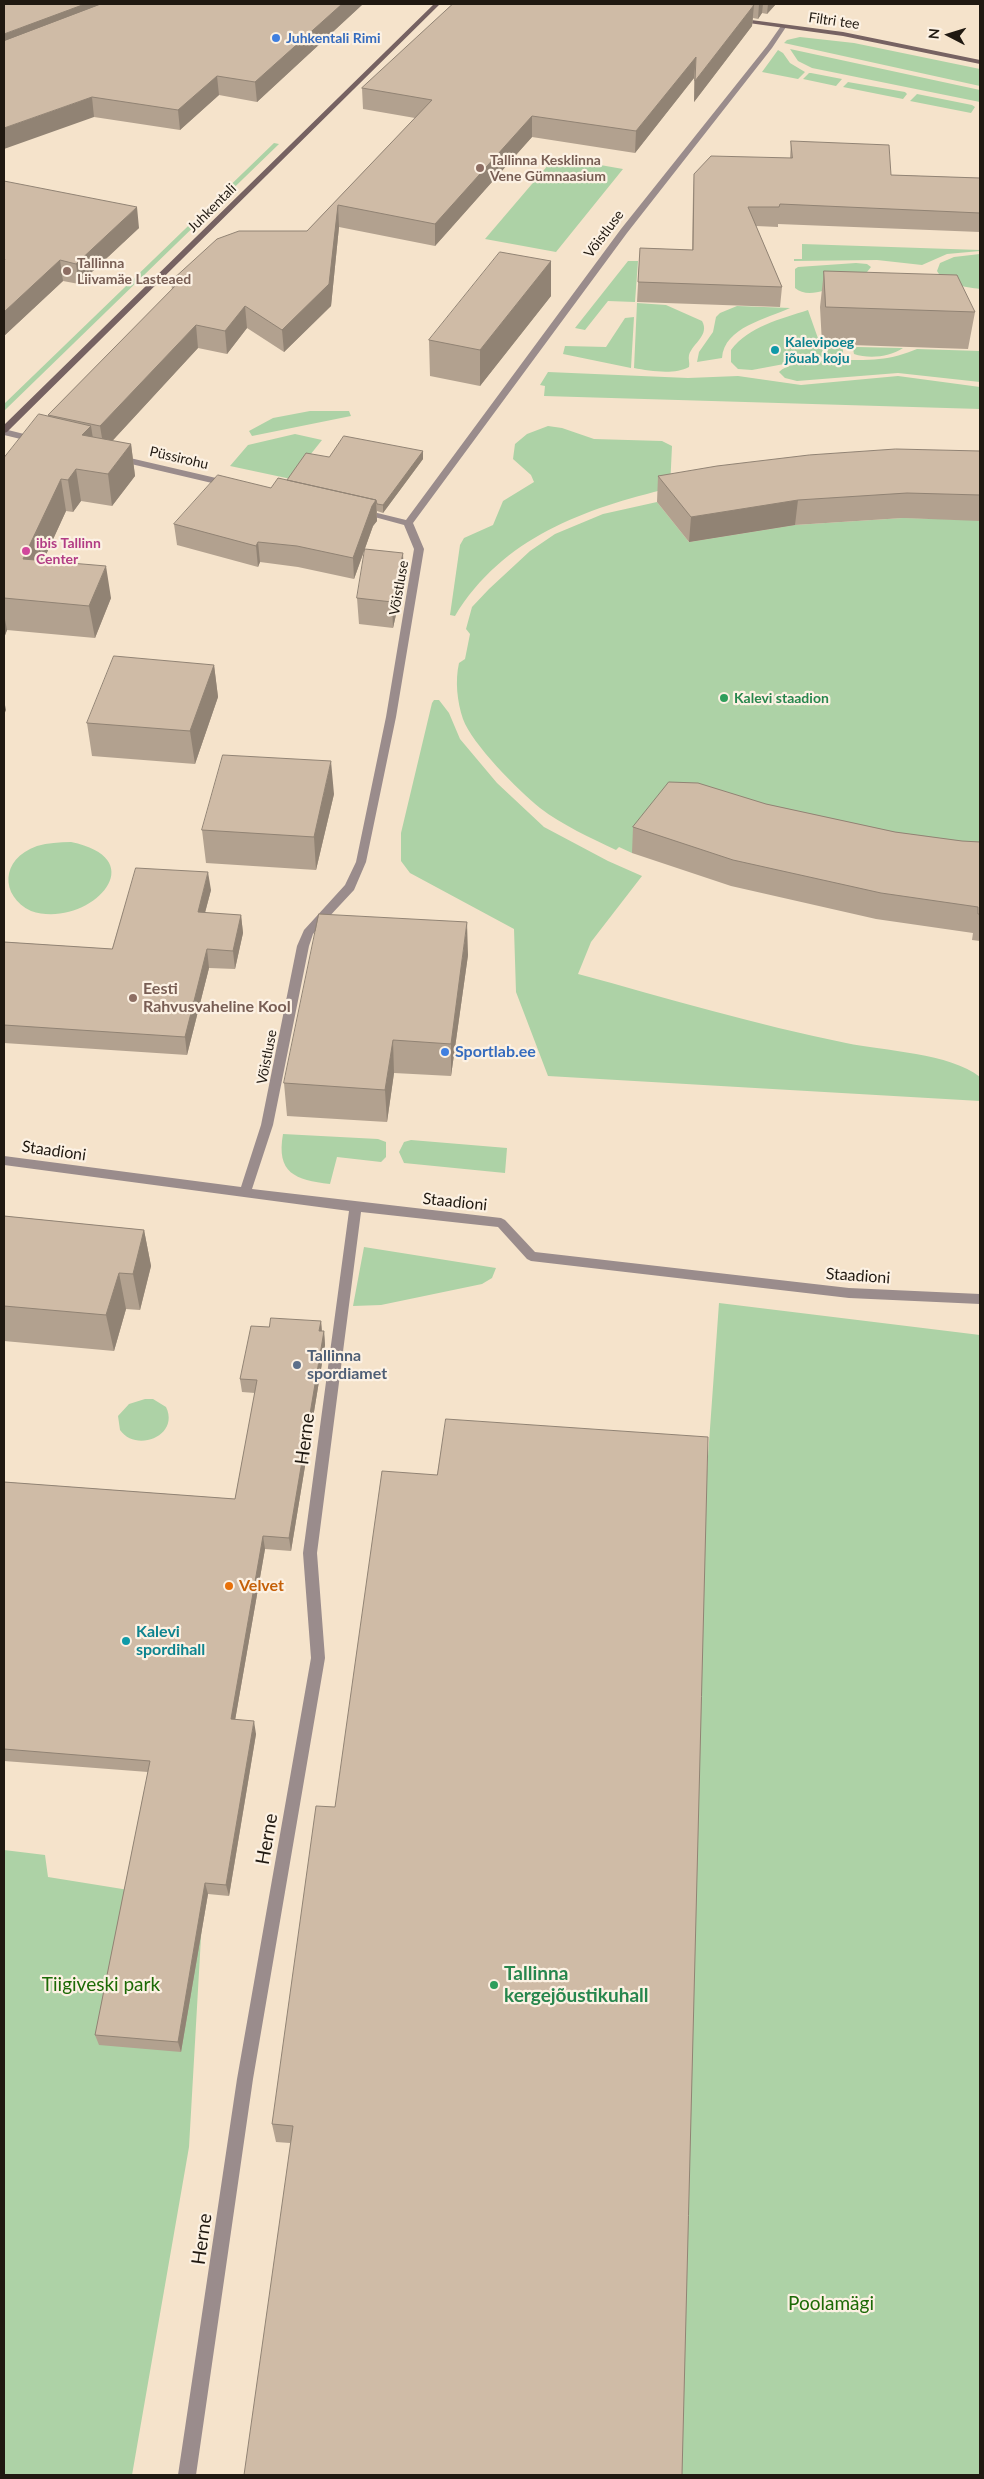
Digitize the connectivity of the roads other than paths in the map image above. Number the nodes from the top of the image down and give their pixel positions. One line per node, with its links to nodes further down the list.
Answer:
1 (437, 4): 5 (street, Juhkentali)
2 (728, 18): 3 (street, Filtri tee)
3 (783, 27): 4 (street, Filtri tee); 10 (street, Võistluse)
4 (980, 62)
5 (4, 431): 6 (street)
6 (50, 443)
7 (104, 456): 8 (street, Püssirohu)
8 (243, 487)
9 (349, 510): 10 (street)
10 (408, 523): 12 (street, Võistluse)
11 (4, 1160): 12 (street, Staadioni)
12 (245, 1192): 13 (street, Staadioni)
13 (356, 1208): 14 (street, Staadioni); 15 (street, Herne)
14 (980, 1300)
15 (187, 2475)

